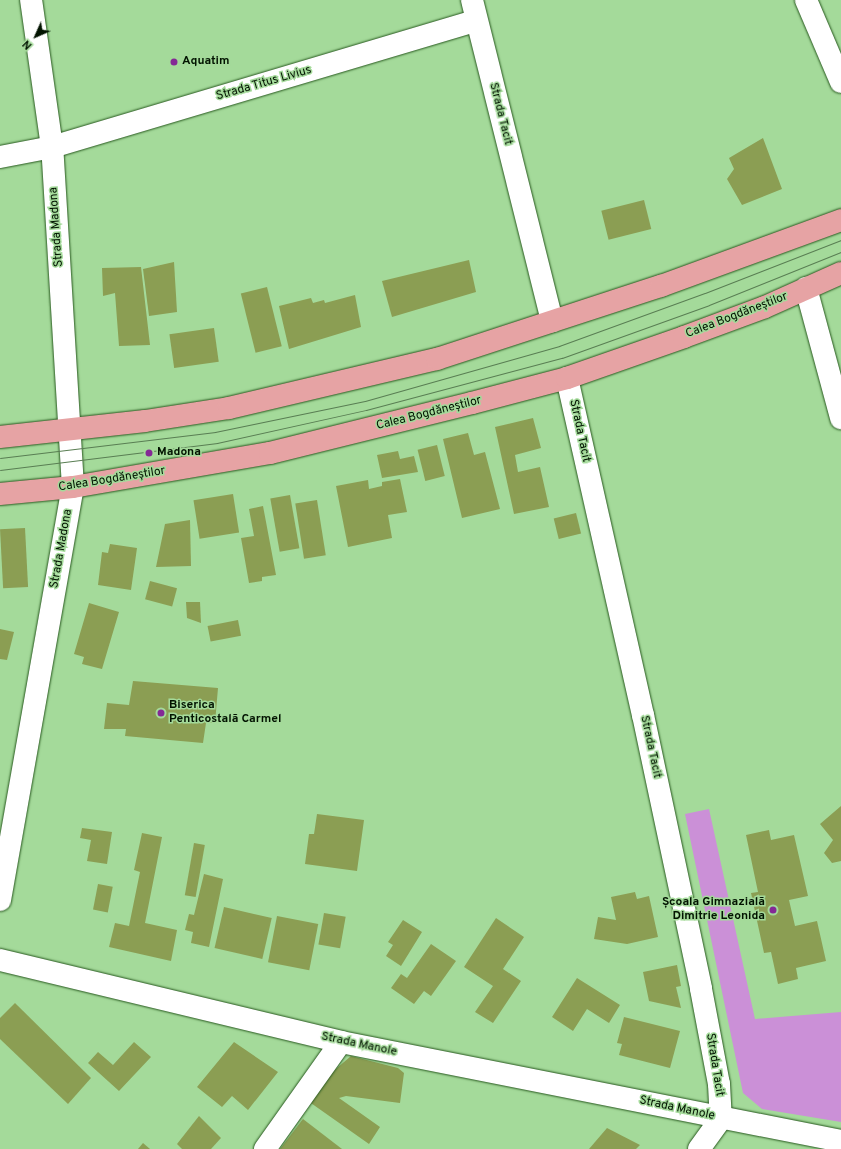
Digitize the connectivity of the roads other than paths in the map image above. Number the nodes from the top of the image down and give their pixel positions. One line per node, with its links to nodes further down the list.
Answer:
1 (31, 0): 6 (street, Strada Madona)
2 (472, 0): 4 (street, Strada Tacit)
3 (806, 0): 5 (street)
4 (476, 21): 6 (street, Strada Titus Livius); 11 (street, Strada Tacit)
5 (841, 82)
6 (52, 147): 7 (street, Strada Titus Livius); 14 (street, Strada Madona)
7 (0, 157)
8 (841, 220): 11 (main road)
9 (841, 273): 10 (main road, Calea Bogdăneștilor)
10 (806, 288): 12 (main road, Calea Bogdăneștilor); 13 (street)
11 (552, 321): 14 (main road)
12 (567, 378): 16 (main road, Calea Bogdăneștilor); 21 (street, Strada Tacit)
13 (841, 418)
14 (71, 429): 15 (main road); 16 (street, Strada Madona)
15 (0, 437)
16 (73, 487): 17 (main road, Calea Bogdăneștilor); 18 (street, Strada Madona)
17 (0, 494)
18 (0, 900)
19 (0, 960): 20 (street, Strada Manole)
20 (341, 1042): 21 (street, Strada Manole); 23 (street)
21 (721, 1119): 22 (street, Strada Manole); 24 (street)
22 (841, 1141)
23 (265, 1149)
24 (700, 1149)

